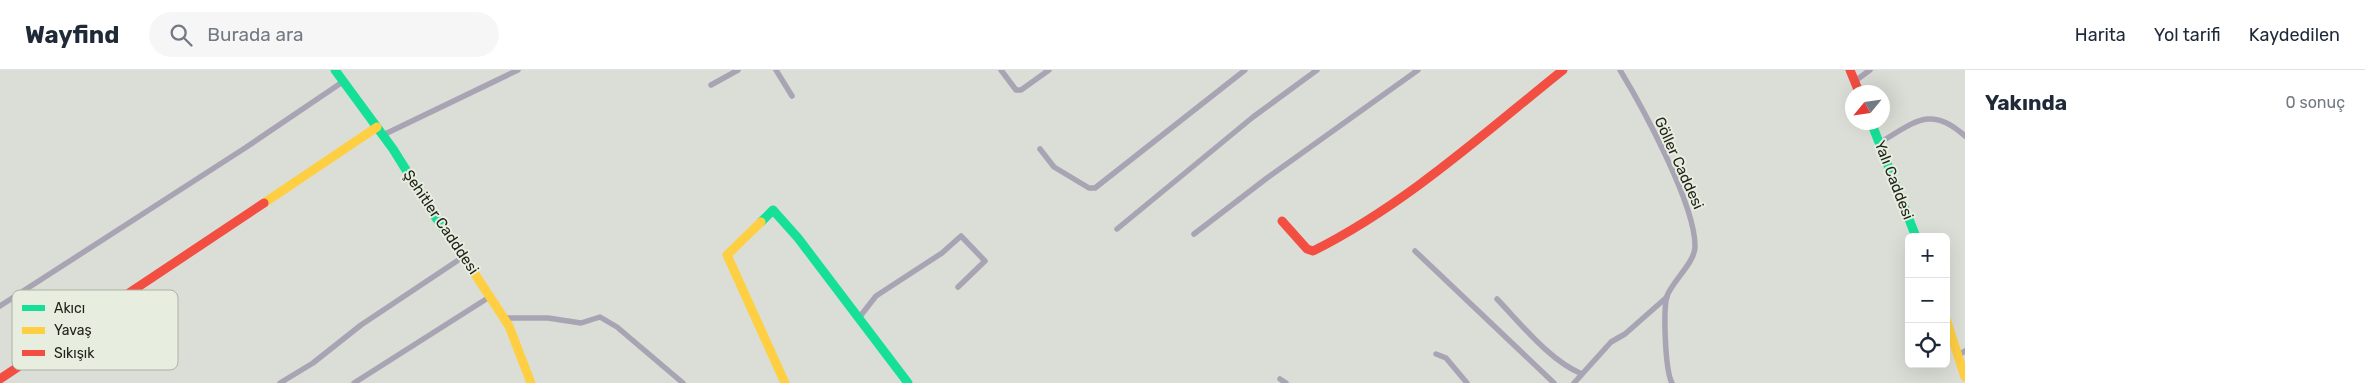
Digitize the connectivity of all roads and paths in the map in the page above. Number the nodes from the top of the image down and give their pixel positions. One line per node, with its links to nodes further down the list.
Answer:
1 (335, 70): 14 (street, Şehitler Cadddesi)
2 (518, 70): 21 (street)
3 (738, 70): 16 (street)
4 (776, 70): 18 (street)
5 (1000, 70): 6 (street)
6 (1049, 70)
7 (1245, 70): 24 (street)
8 (1317, 70): 26 (street)
9 (1418, 70): 28 (street)
10 (1563, 70): 25 (street)
11 (1620, 70): 35 (street, Göller Caddesi)
12 (1850, 70): 15 (street)
13 (1870, 70): 15 (street)
14 (344, 81): 19 (street, Şehitler Cadddesi); 32 (street)
15 (1855, 82): 17 (street)
16 (711, 85)
17 (1856, 85)
18 (792, 96)
19 (377, 127): 21 (street, Şehitler Cadddesi); 33 (street)
20 (1874, 130): 23 (street, Yalı Caddesi)
21 (383, 135): 30 (street, Şehitler Cadddesi)
22 (1965, 136): 23 (street)
23 (1879, 143): 27 (street, Yalı Caddesi)
24 (1040, 149)
25 (1282, 221)
26 (1117, 229)
27 (1914, 233)
28 (1194, 234)
29 (1414, 251): 55 (street)
30 (463, 257): 34 (street, Şehitler Cadddesi); 48 (street)
31 (958, 287): 40 (street)
32 (25, 290)
33 (134, 290)
34 (491, 296): 39 (street, Şehitler Cadddesi); 49 (street)
35 (1667, 297): 45 (street); 57 (street, Göller Caddesi)
36 (12, 298): 38 (street)
37 (1498, 299): 45 (street)
38 (0, 306)
39 (505, 318): 50 (street, Şehitler Cadddesi); 51 (street)
40 (858, 319): 52 (street); 53 (street)
41 (1948, 323): 42 (street)
42 (1962, 353): 46 (street)
43 (1436, 354): 54 (street)
44 (15, 370): 47 (street)
45 (1582, 374): 56 (street)
46 (1965, 377)
47 (0, 380)
48 (280, 383)
49 (354, 383)
50 (531, 383)
51 (683, 383)
52 (785, 383)
53 (908, 383)
54 (1467, 383)
55 (1554, 383)
56 (1574, 383)
57 (1672, 383)

